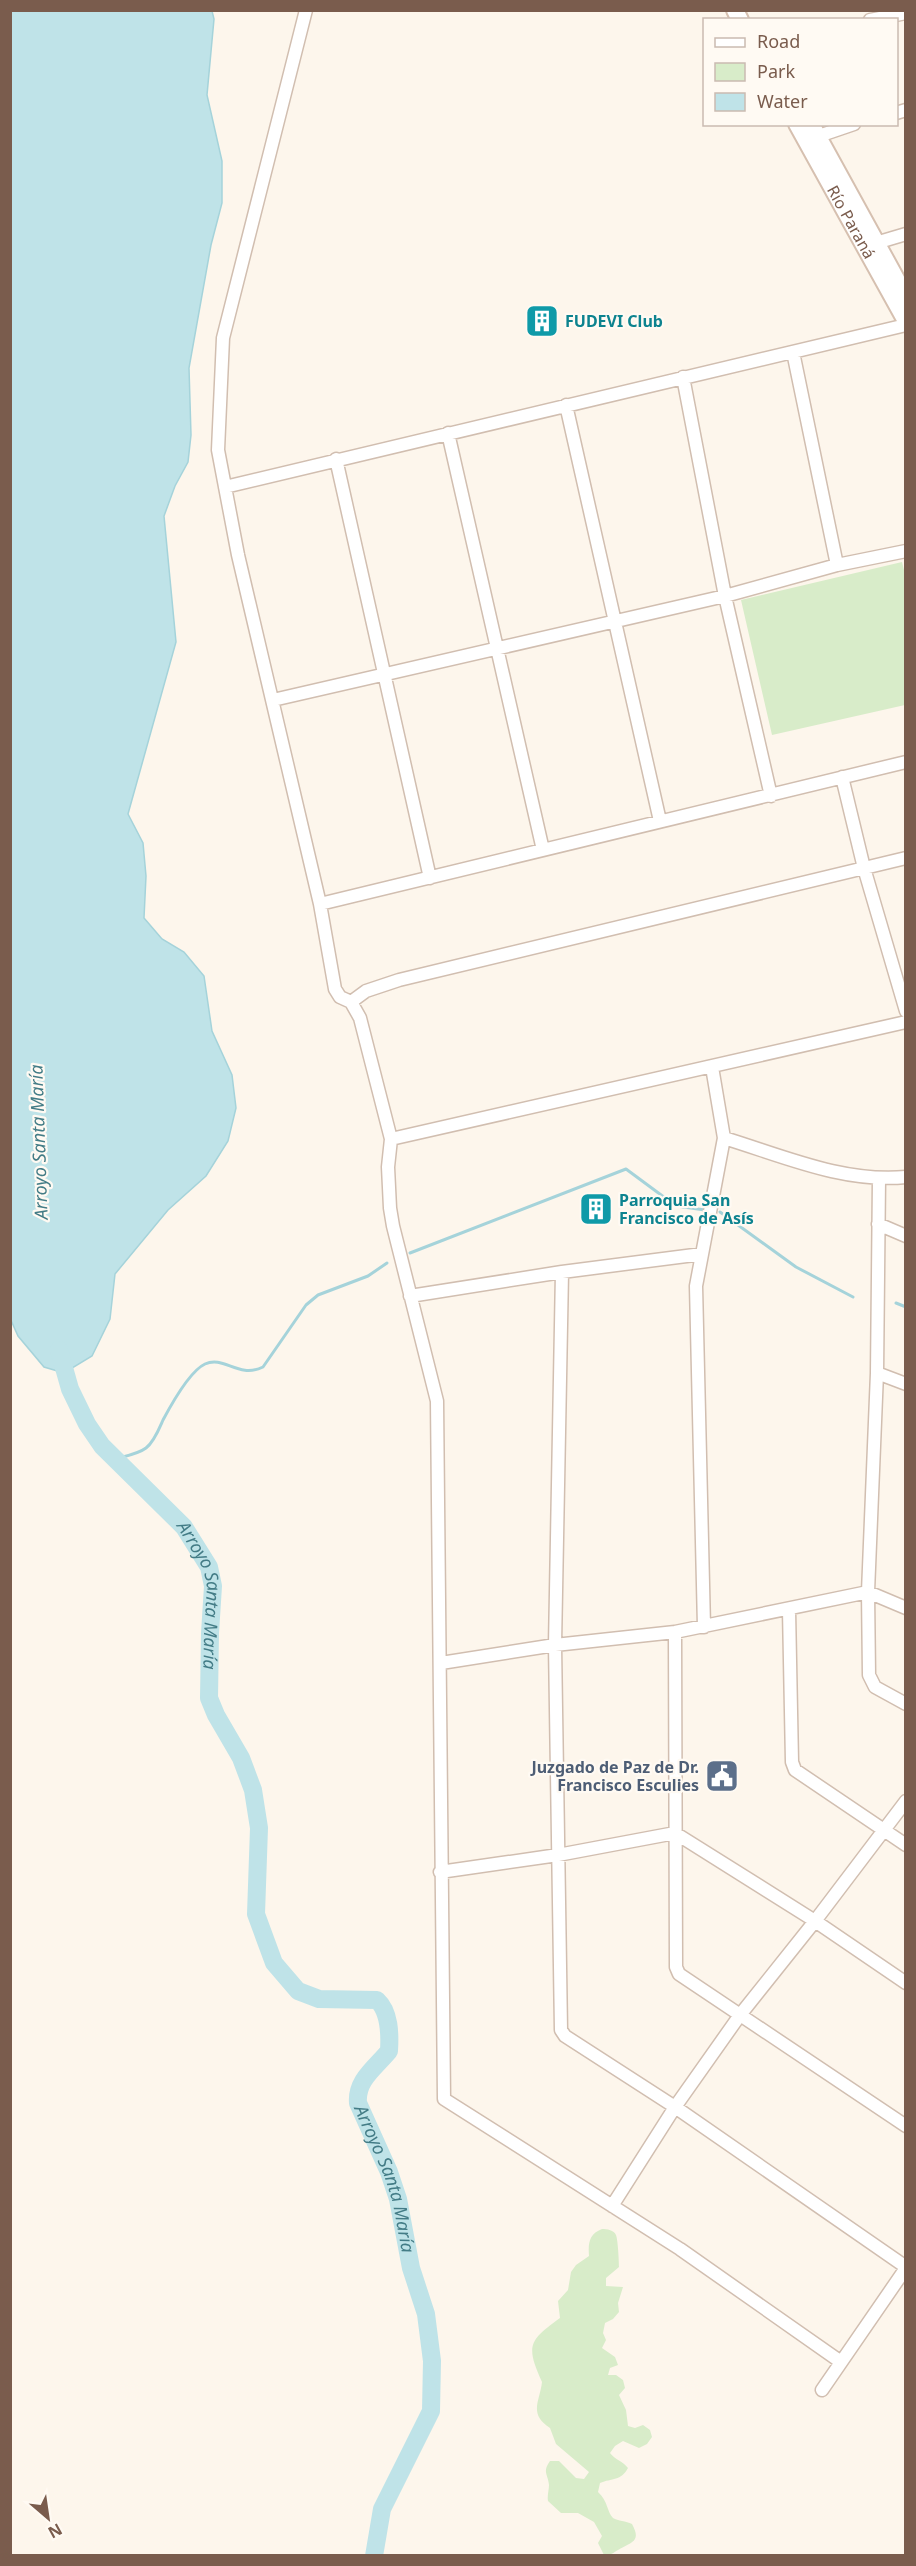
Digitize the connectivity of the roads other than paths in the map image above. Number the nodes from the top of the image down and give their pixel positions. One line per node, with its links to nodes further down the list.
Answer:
1 (306, 10): 15 (street)
2 (906, 13): 3 (street)
3 (879, 18)
4 (844, 126): 5 (street)
5 (811, 133): 7 (street, Río Paraná)
6 (906, 234): 7 (street)
7 (870, 244): 8 (street, Río Paraná); 9 (street, Río Paraná)
8 (906, 297)
9 (906, 323): 10 (street)
10 (793, 352): 11 (street); 17 (street)
11 (683, 377): 12 (street); 18 (street)
12 (566, 405): 13 (street); 19 (street)
13 (448, 433): 14 (street); 20 (street)
14 (336, 459): 15 (street); 21 (street)
15 (225, 487): 22 (street)
16 (906, 550): 17 (street)
17 (837, 565): 18 (street)
18 (725, 596): 19 (street); 25 (street)
19 (613, 621): 20 (street); 26 (street)
20 (498, 648): 21 (street); 27 (street)
21 (385, 675): 22 (street); 30 (street)
22 (273, 700): 31 (street)
23 (906, 762): 24 (street)
24 (842, 777): 25 (street); 29 (street)
25 (771, 796): 26 (street)
26 (660, 821): 27 (street)
27 (543, 850): 30 (street)
28 (906, 858): 29 (street)
29 (864, 868): 32 (street); 33 (street)
30 (430, 878): 31 (street)
31 (320, 904): 32 (street)
32 (351, 1002): 37 (street)
33 (906, 1011)
34 (906, 1022): 35 (street)
35 (712, 1067): 36 (street); 37 (street)
36 (724, 1138): 39 (street); 42 (street)
37 (391, 1139): 44 (street)
38 (906, 1177): 39 (street)
39 (879, 1179): 40 (street)
40 (878, 1224): 41 (street); 45 (street)
41 (906, 1236)
42 (702, 1254): 43 (street); 50 (street)
43 (562, 1272): 44 (street); 52 (street)
44 (410, 1296): 53 (street)
45 (877, 1373): 46 (street); 47 (street)
46 (906, 1384)
47 (868, 1592): 48 (street); 49 (street); 54 (street)
48 (906, 1608)
49 (789, 1610): 50 (street); 56 (street)
50 (705, 1627): 51 (street)
51 (675, 1632): 52 (street); 57 (street)
52 (555, 1645): 53 (street); 59 (street)
53 (441, 1664): 60 (street)
54 (906, 1704)
55 (906, 1801): 56 (street)
56 (882, 1829): 58 (street); 61 (street)
57 (675, 1833): 59 (street); 61 (street); 63 (street)
58 (906, 1845)
59 (558, 1855): 60 (street); 64 (street)
60 (440, 1872): 66 (street)
61 (815, 1921): 62 (street); 63 (street)
62 (906, 1983)
63 (740, 2015): 64 (street); 65 (street)
64 (675, 2107): 66 (street); 67 (street)
65 (906, 2126)
66 (612, 2206): 68 (street)
67 (906, 2267): 68 (street)
68 (841, 2362): 69 (street)
69 (822, 2390)

